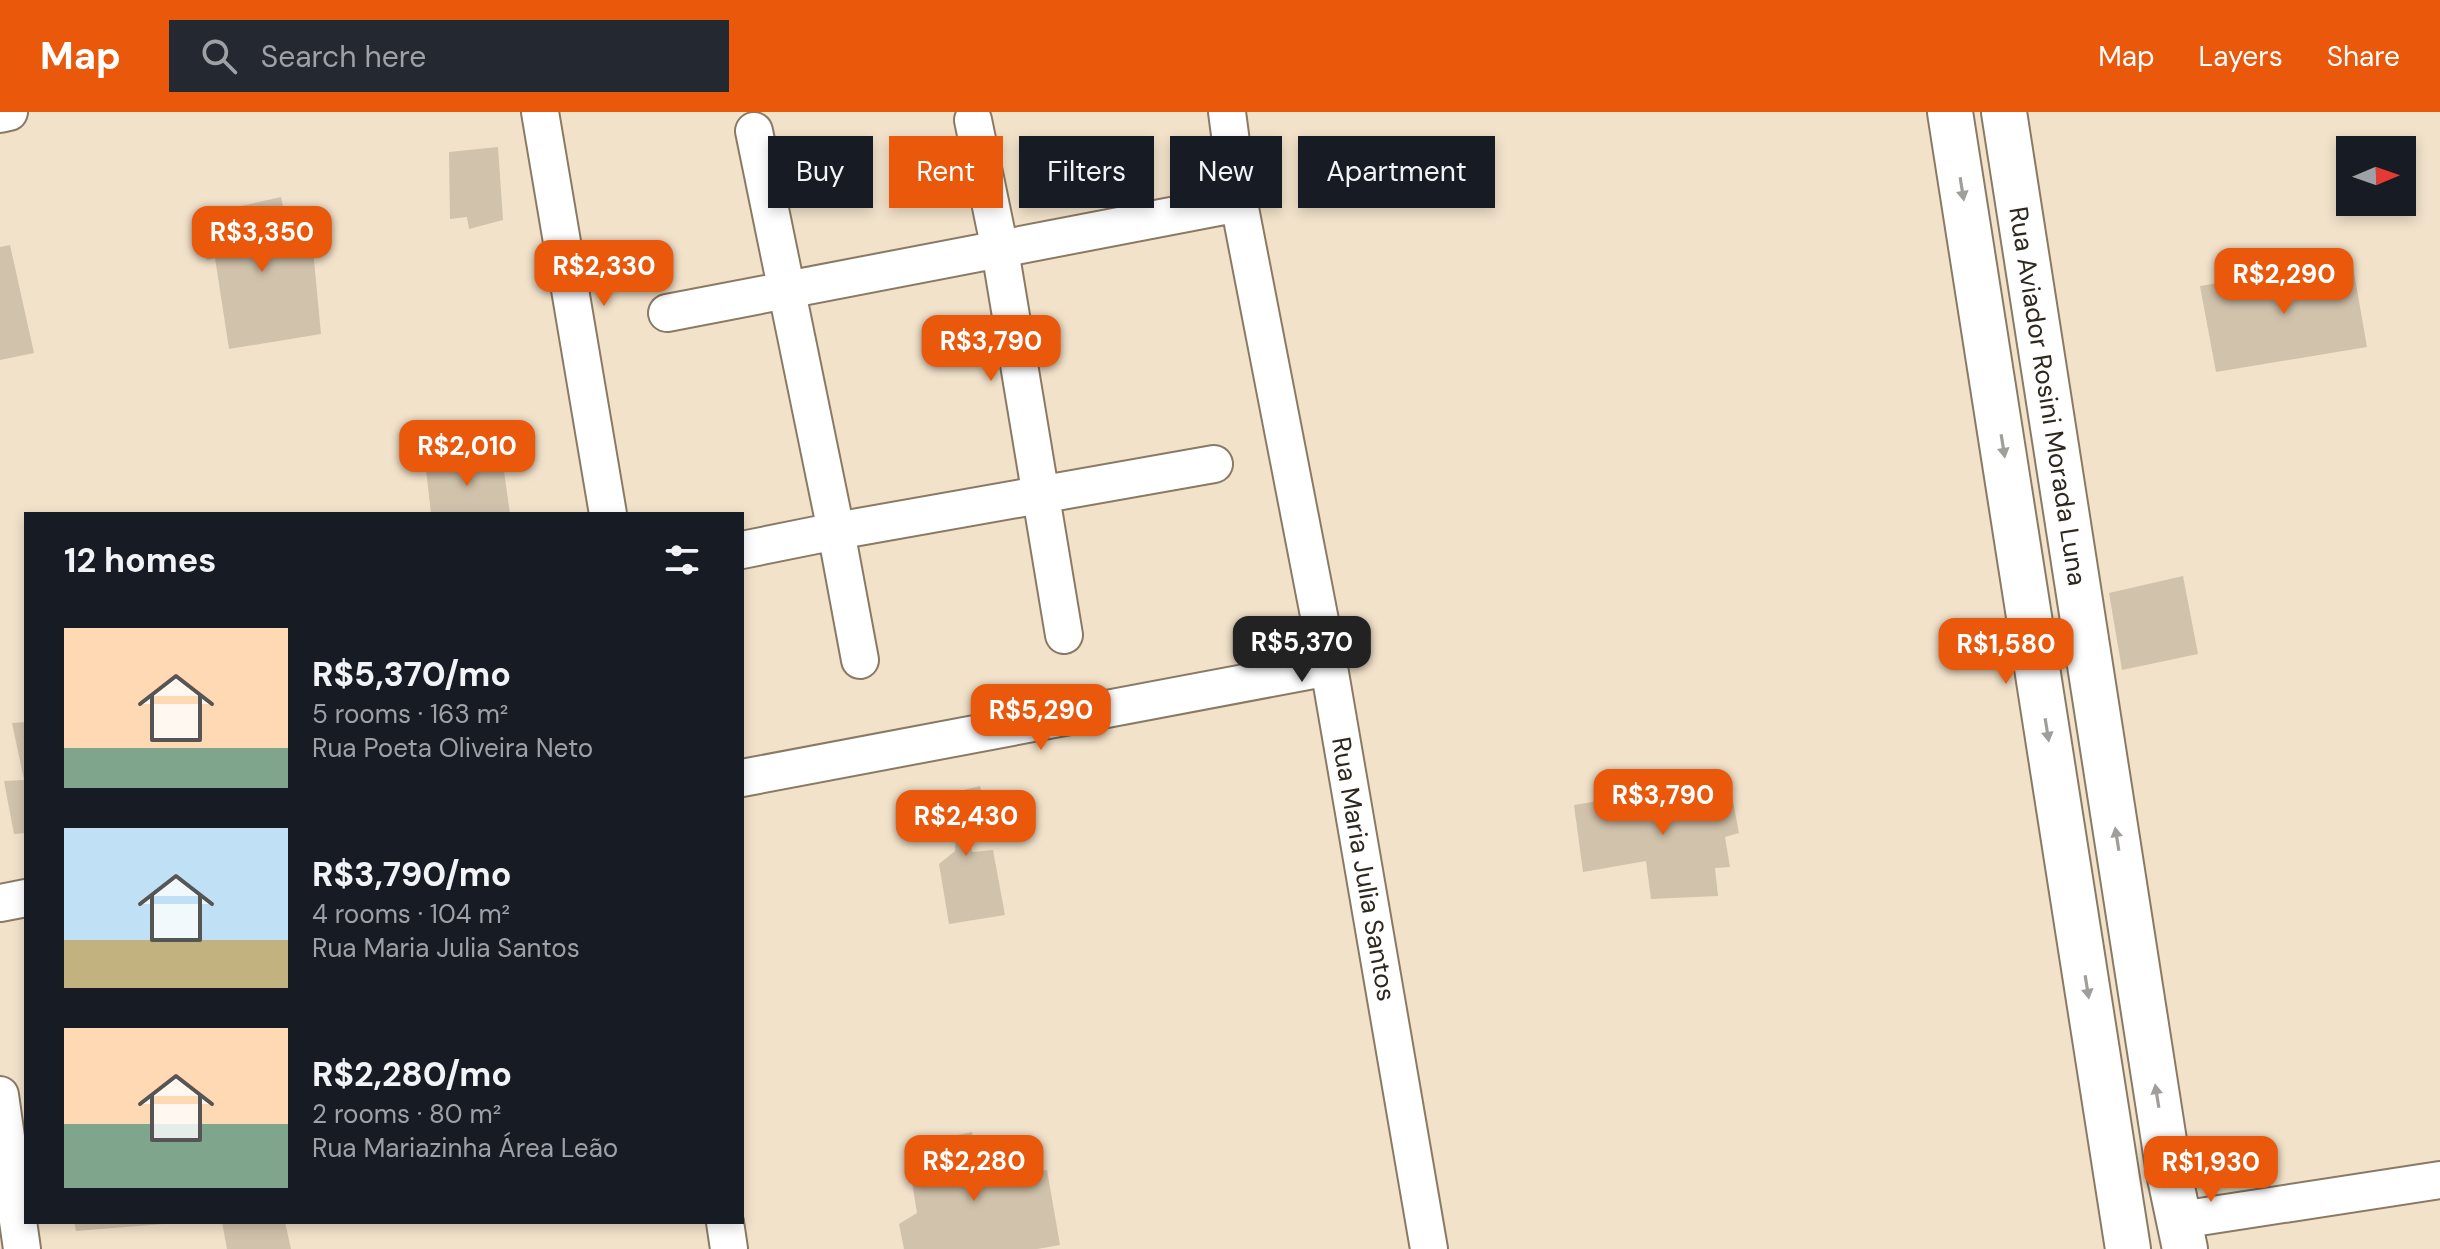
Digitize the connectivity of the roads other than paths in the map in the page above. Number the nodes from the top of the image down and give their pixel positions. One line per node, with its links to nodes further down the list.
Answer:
1 (9, 112): 6 (street)
2 (540, 112): 17 (street)
3 (1227, 112): 9 (street, Rua Maria Julia Santos)
4 (1950, 112): 33 (street, Rua Aviador Rosini Morada Luna, one-way to 33)
5 (2004, 112): 29 (street, Rua Aviador Rosini Morada Luna, one-way to 5)
6 (0, 114)
7 (973, 120): 12 (street)
8 (754, 131): 13 (street)
9 (1230, 136)
10 (1214, 208): 12 (street)
11 (1240, 208): 22 (street, Rua Maria Julia Santos)
12 (1000, 250): 13 (street); 16 (street)
13 (787, 291): 14 (street); 18 (street)
14 (667, 313)
15 (1214, 464): 16 (street)
16 (1040, 496): 18 (street); 20 (street)
17 (608, 512)
18 (836, 531): 19 (street); 21 (street)
19 (744, 550)
20 (1064, 635)
21 (860, 660)
22 (1329, 667): 23 (street); 32 (street, Rua Maria Julia Santos)
23 (744, 778)
24 (24, 898): 25 (street)
25 (0, 903)
26 (0, 1095): 30 (street)
27 (2440, 1180): 29 (street)
28 (725, 1224): 31 (street)
29 (2182, 1234)
30 (22, 1249)
31 (729, 1249)
32 (1429, 1249)
33 (2128, 1249)

